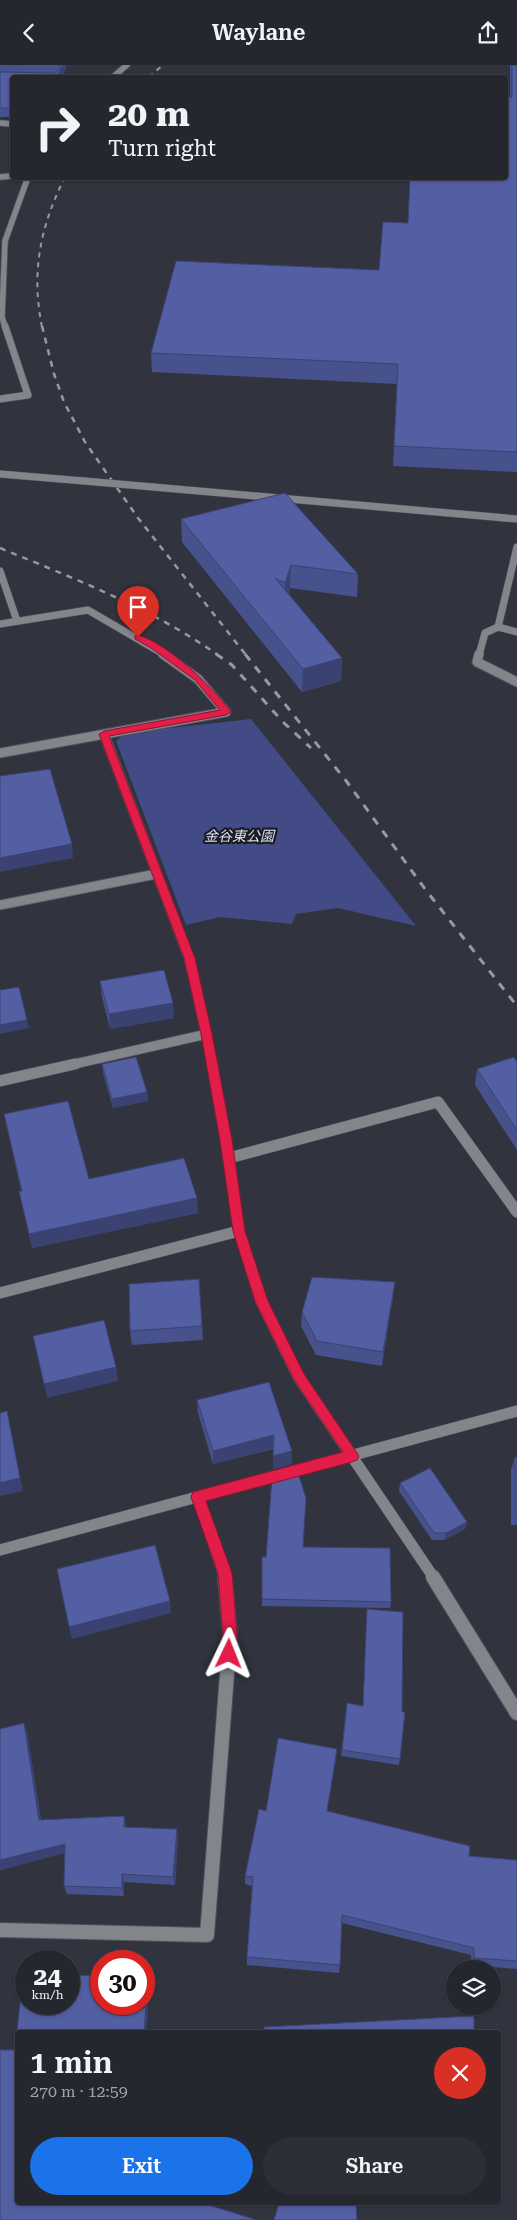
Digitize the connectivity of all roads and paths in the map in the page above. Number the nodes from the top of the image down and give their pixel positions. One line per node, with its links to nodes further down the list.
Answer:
1 (127, 65): 2 (street)
2 (114, 75)
3 (27, 180): 4 (street)
4 (3, 241): 5 (street)
5 (1, 317): 6 (street)
6 (0, 399)
7 (0, 474): 8 (street, bridge)
8 (517, 519)
9 (517, 547): 13 (street)
10 (0, 571): 11 (street)
11 (17, 621): 12 (street); 16 (street)
12 (0, 624)
13 (498, 627): 14 (street); 15 (street)
14 (517, 633)
15 (517, 682)
16 (104, 734): 17 (street); 18 (street)
17 (0, 753)
18 (156, 874): 19 (street); 20 (street)
19 (0, 905)
20 (206, 1034): 21 (street); 22 (street)
21 (0, 1081)
22 (229, 1158): 23 (street); 24 (street)
23 (517, 1212)
24 (239, 1231): 25 (street); 27 (street)
25 (0, 1293)
26 (517, 1411): 27 (street)
27 (352, 1456): 28 (street); 30 (street)
28 (198, 1497): 29 (street); 31 (street)
29 (0, 1550)
30 (517, 1713)
31 (0, 1930)

